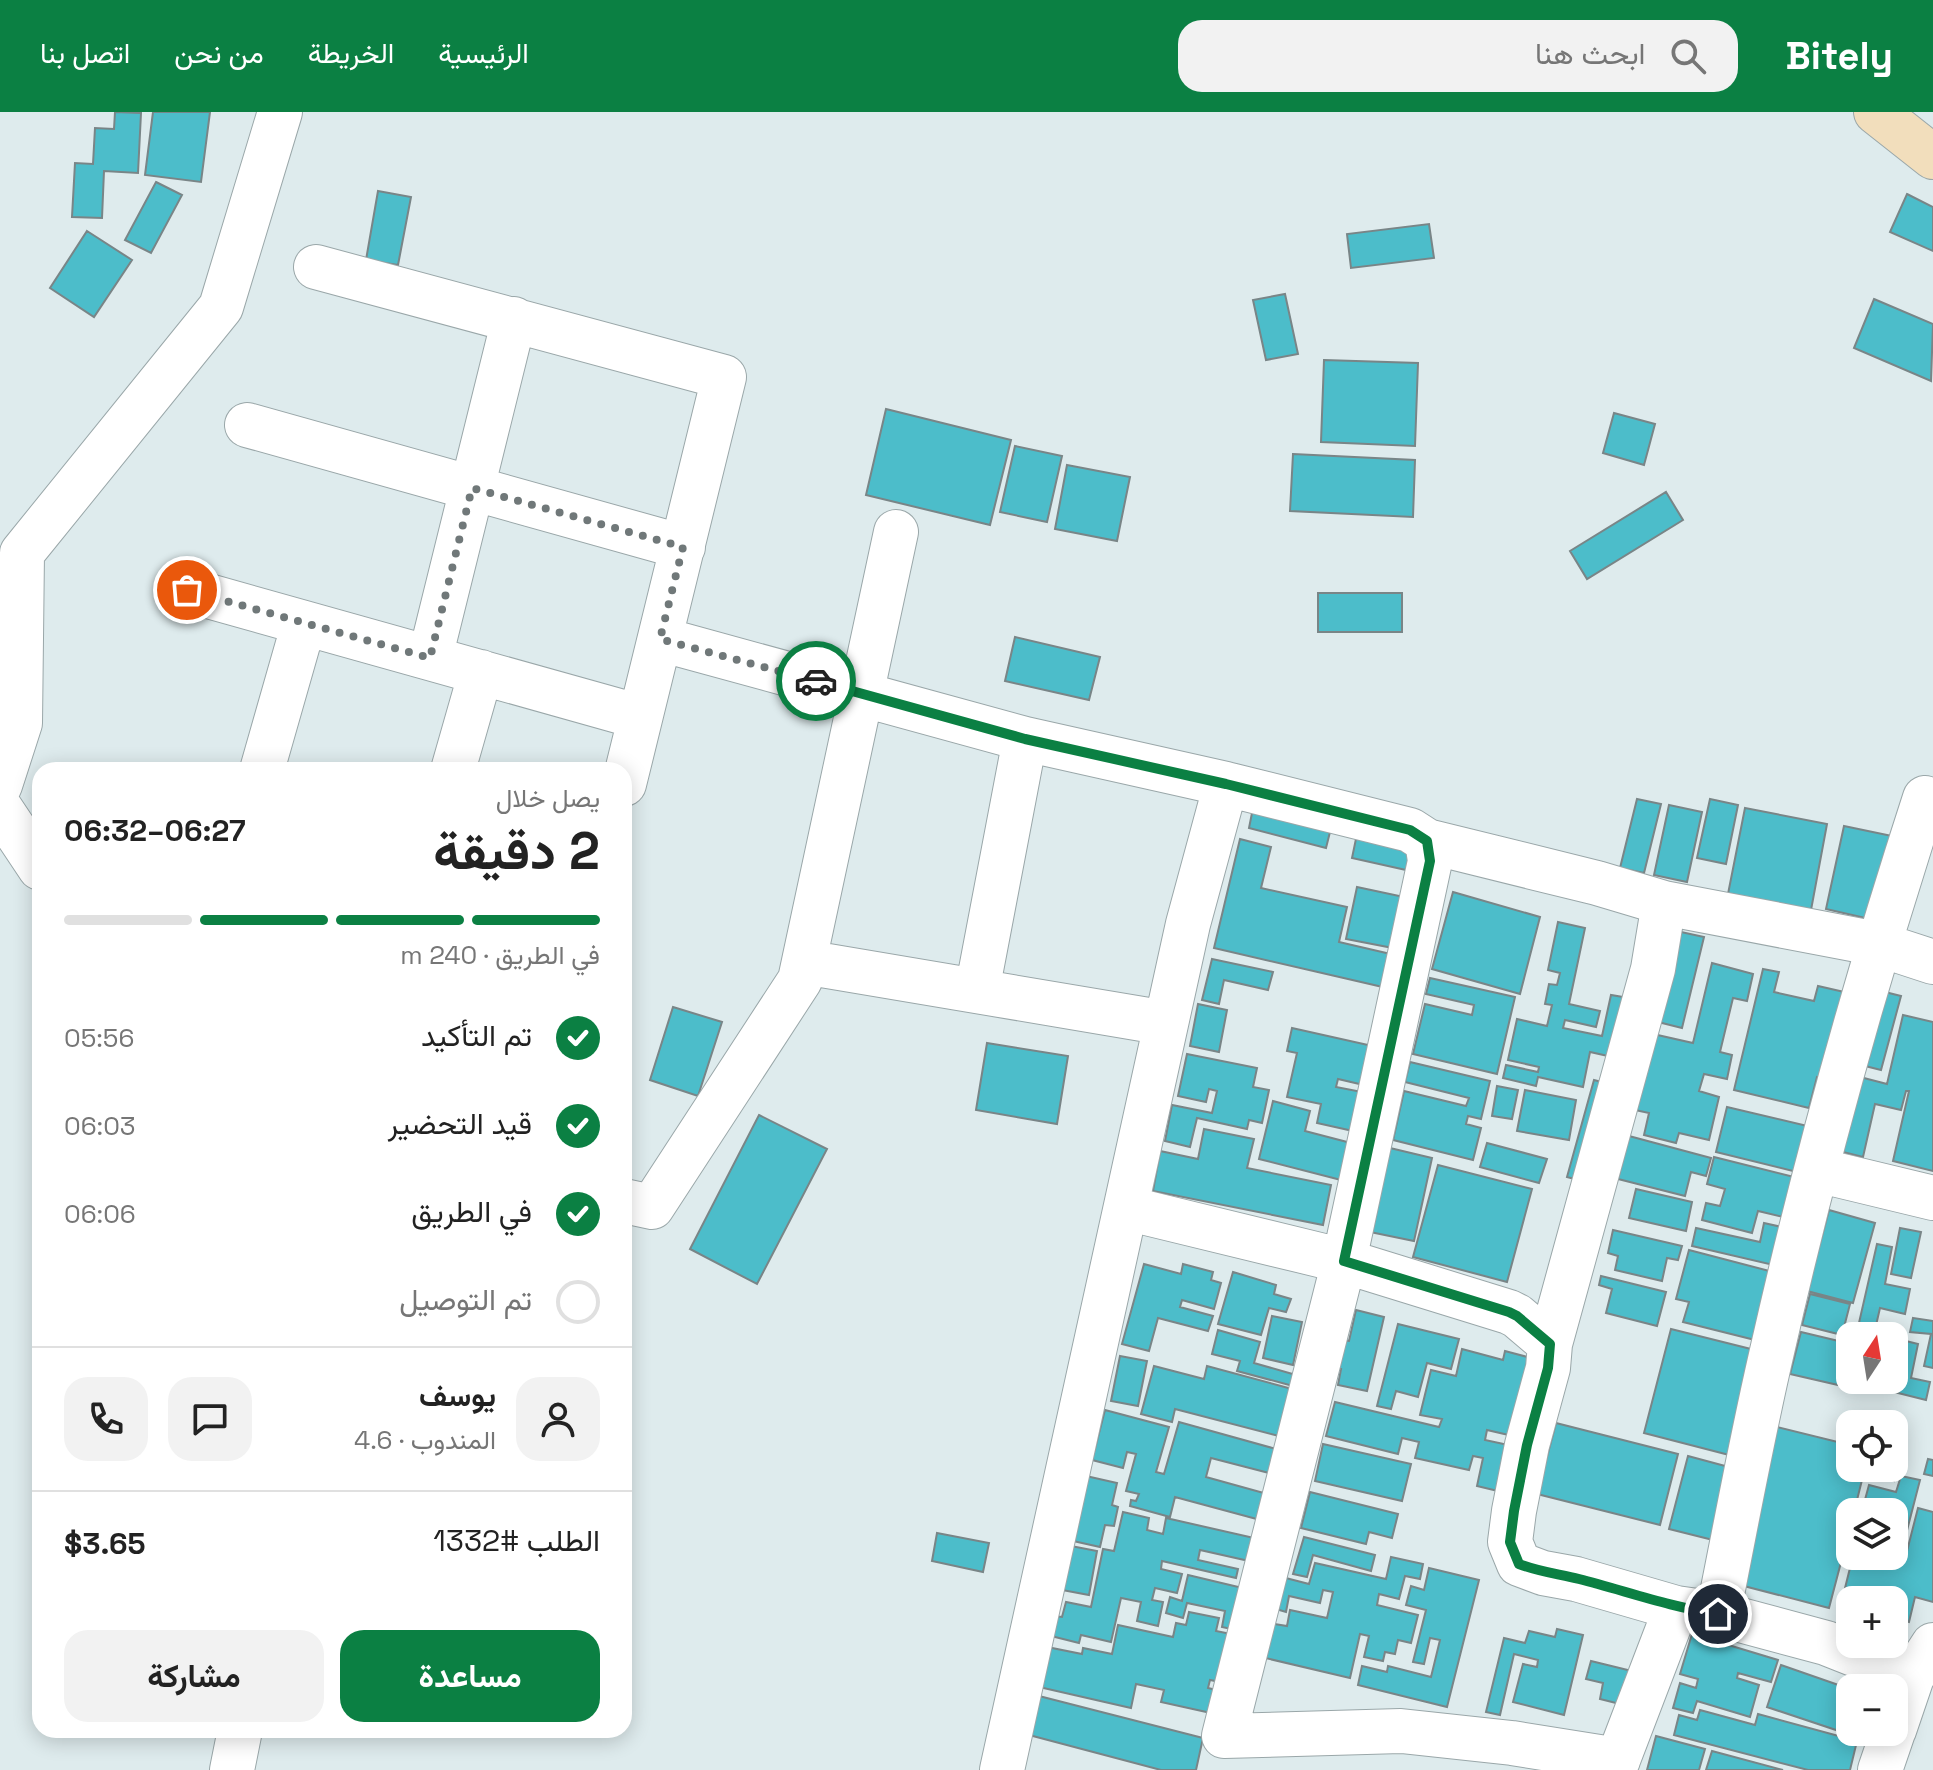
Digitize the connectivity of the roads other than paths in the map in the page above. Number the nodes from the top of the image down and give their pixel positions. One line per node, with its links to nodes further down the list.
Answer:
1 (280, 112): 22 (street)
2 (1876, 112): 3 (street)
3 (1933, 157)
4 (316, 267): 5 (street)
5 (514, 319): 7 (street); 9 (street)
6 (247, 425): 7 (street)
7 (472, 488): 9 (street); 13 (street)
8 (896, 532): 15 (street)
9 (683, 547): 12 (street)
10 (187, 590): 11 (street)
11 (304, 623): 13 (street); 18 (street)
12 (660, 639): 15 (street); 16 (street)
13 (430, 658): 14 (street)
14 (481, 672): 16 (street); 19 (street)
15 (861, 693): 17 (street); 29 (street)
16 (640, 717): 20 (street)
17 (1025, 739): 21 (street); 31 (street)
18 (264, 762)
19 (455, 762)
20 (629, 762)
21 (1226, 784): 25 (street); 32 (street)
22 (0, 785)
23 (1930, 796): 28 (street)
24 (0, 808): 26 (street)
25 (1427, 841): 27 (street); 37 (street)
26 (32, 856)
27 (1664, 903): 28 (street); 38 (street)
28 (1878, 944): 30 (street); 33 (street)
29 (804, 962): 31 (street); 35 (street)
30 (1933, 962)
31 (977, 991): 32 (street)
32 (1166, 1023): 36 (street)
33 (1817, 1170): 34 (street); 40 (street)
34 (1933, 1198)
35 (632, 1203)
36 (1126, 1208): 37 (street); 47 (street)
37 (1344, 1261): 38 (street); 45 (street)
38 (1550, 1344): 39 (street)
39 (1676, 1608): 40 (street); 45 (street)
40 (1718, 1614): 41 (street)
41 (1923, 1661): 42 (street)
42 (1908, 1697)
43 (238, 1738): 46 (street)
44 (1889, 1746): 48 (street)
45 (1616, 1765)
46 (232, 1770)
47 (1002, 1770)
48 (1880, 1770)

